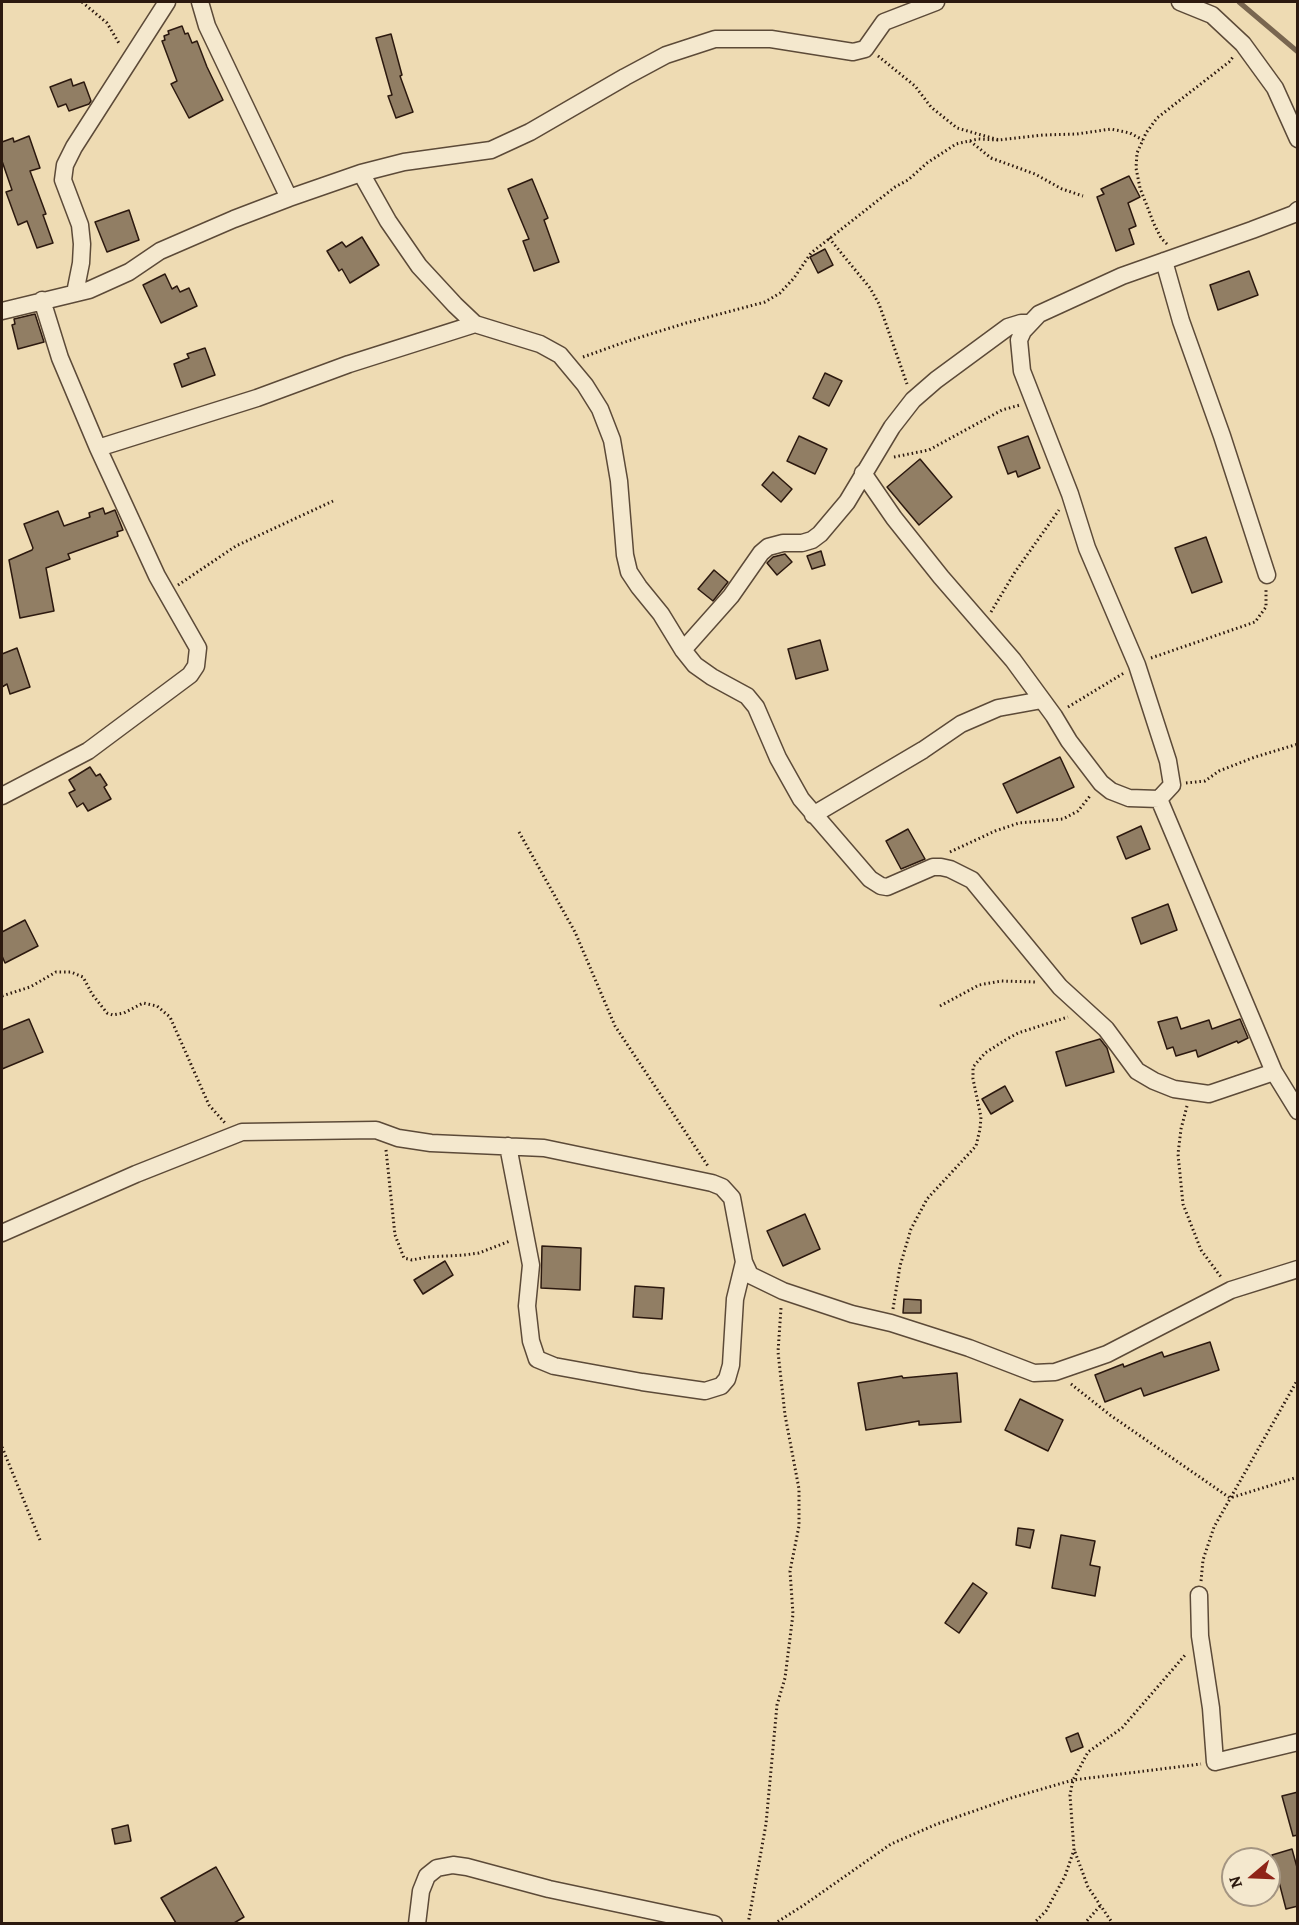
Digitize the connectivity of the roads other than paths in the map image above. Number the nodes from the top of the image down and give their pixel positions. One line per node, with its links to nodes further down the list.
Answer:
1 (167, 2): 10 (street)
2 (200, 2): 7 (street)
3 (936, 2): 6 (street)
4 (1180, 2): 5 (street)
5 (1298, 139)
6 (361, 173): 7 (street); 14 (street)
7 (289, 198): 10 (street)
8 (1298, 210): 9 (street)
9 (1164, 261): 13 (street); 17 (street)
10 (75, 293): 11 (street)
11 (42, 300): 12 (street); 15 (street)
12 (2, 311)
13 (1030, 323): 16 (street); 21 (street)
14 (476, 324): 15 (street); 18 (street)
15 (98, 448): 20 (street)
16 (867, 467): 18 (street); 19 (street)
17 (1267, 575)
18 (683, 650): 22 (street)
19 (1042, 700): 21 (street); 22 (street)
20 (2, 796)
21 (1159, 799): 23 (street)
22 (813, 815): 23 (street)
23 (1274, 1072): 24 (street)
24 (1298, 1111)
25 (508, 1146): 26 (street); 27 (street); 27 (street)
26 (2, 1233)
27 (744, 1262): 28 (street)
28 (1298, 1269)
29 (1199, 1595): 30 (street)
30 (1298, 1742)
31 (417, 1923): 32 (street)
32 (714, 1923)

